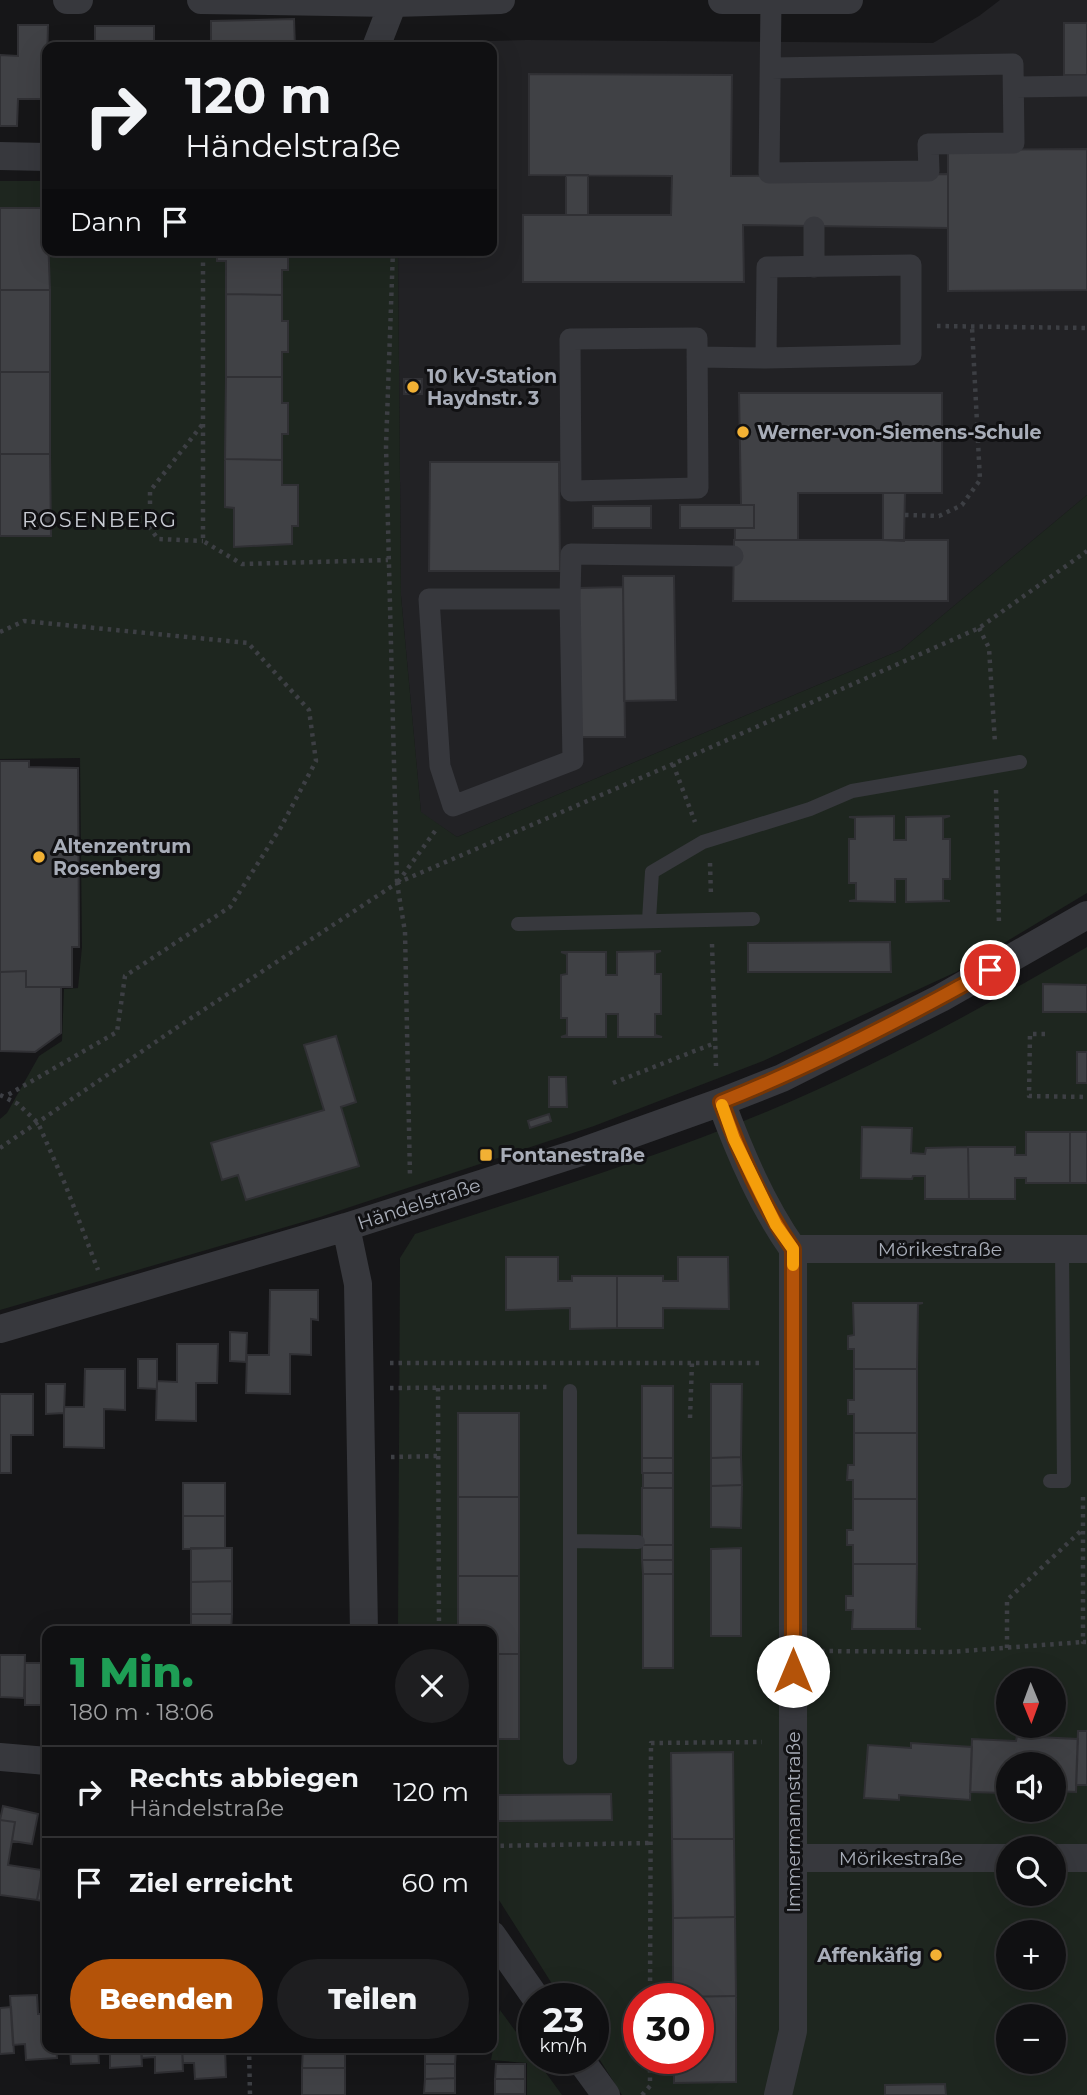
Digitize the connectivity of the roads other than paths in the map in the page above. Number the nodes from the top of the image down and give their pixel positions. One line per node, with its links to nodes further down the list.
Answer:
1 (67, 0): 2 (street)
2 (79, 0)
3 (201, 0): 8 (street)
4 (502, 0): 8 (street)
5 (722, 0): 6 (street)
6 (771, 0): 7 (street); 10 (street)
7 (849, 0)
8 (393, 3): 9 (street)
9 (378, 42)
10 (771, 68): 11 (street); 11 (street)
11 (1014, 86): 12 (street)
12 (1087, 86)
13 (0, 156): 14 (street)
14 (42, 157)
15 (814, 227): 16 (street)
16 (814, 267): 18 (street); 18 (street)
17 (697, 358): 17 (street); 18 (street)
18 (766, 358)
19 (733, 556): 20 (street)
20 (570, 599): 20 (street)
21 (1020, 762): 24 (lane)
22 (1087, 915): 26 (street, Händelstraße)
23 (753, 919): 24 (lane)
24 (649, 920): 25 (lane)
25 (518, 924)
26 (721, 1102): 27 (street, Händelstraße); 28 (street)
27 (346, 1227): 30 (street, Händelstraße); 35 (street)
28 (793, 1249): 29 (street, Mörikestraße); 39 (street, Immermannstraße)
29 (1075, 1249): 32 (lane)
30 (0, 1329)
31 (570, 1391): 33 (lane)
32 (1050, 1481)
33 (570, 1541): 34 (lane); 37 (lane)
34 (638, 1542)
35 (364, 1626)
36 (0, 1757): 38 (street)
37 (570, 1758)
38 (42, 1761)
39 (793, 1858): 40 (street, Mörikestraße); 47 (street, Immermannstraße)
40 (996, 1858)
41 (1066, 1858): 42 (street)
42 (1087, 1858)
43 (497, 1942): 44 (street)
44 (526, 1983)
45 (591, 2074): 46 (street)
46 (606, 2095)
47 (778, 2095)

